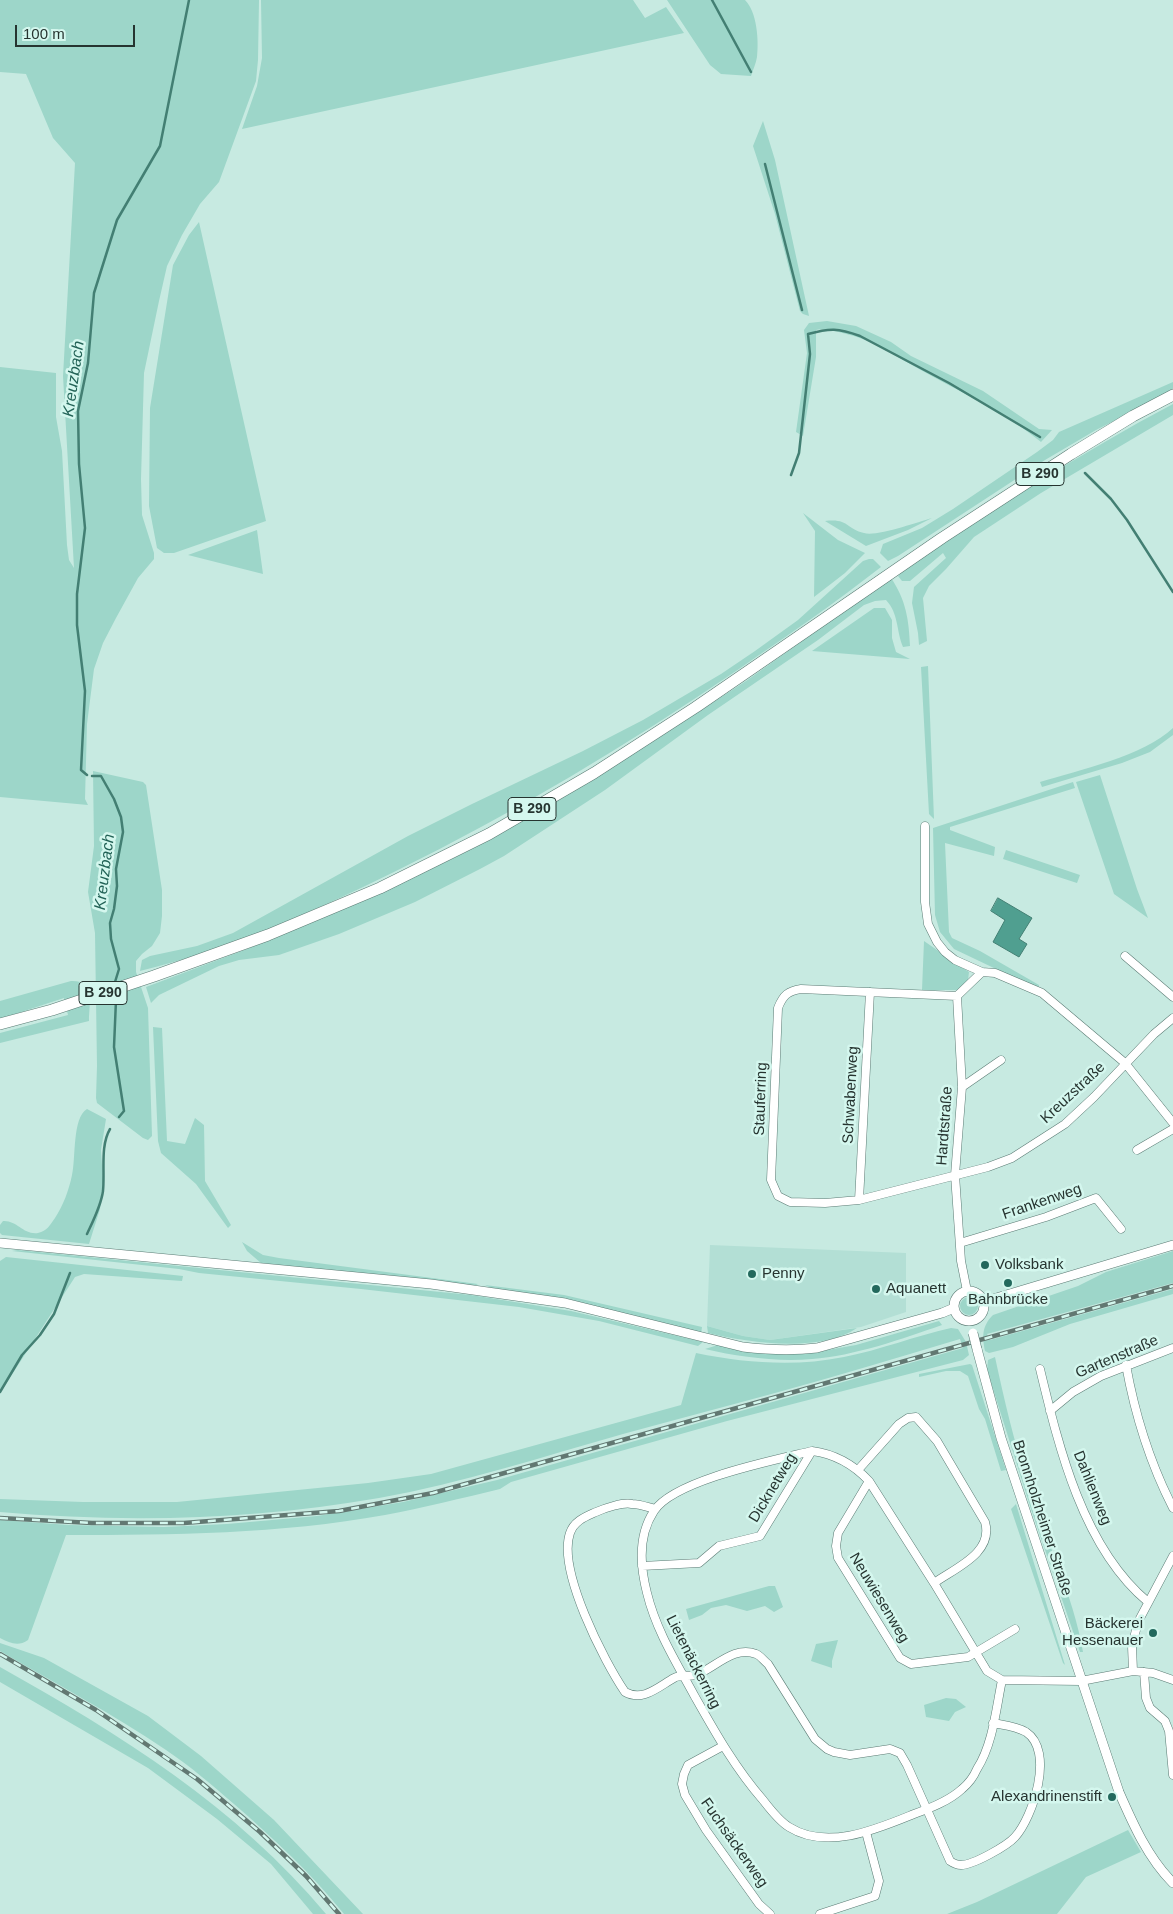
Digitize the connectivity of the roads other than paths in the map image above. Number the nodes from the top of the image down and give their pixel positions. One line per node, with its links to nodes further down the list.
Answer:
1 (1173, 396): 9 (main road, B 290)
2 (924, 826): 4 (street)
3 (1124, 956): 7 (street)
4 (982, 972): 6 (street); 11 (street)
5 (870, 992): 6 (street, Stauferring); 17 (street, Schwabenweg); 17 (street, Stauferring)
6 (957, 996): 12 (street, Hardtstraße)
7 (1173, 997)
8 (1173, 1018): 11 (street, Kreuzstraße)
9 (0, 1024)
10 (1001, 1060): 12 (street)
11 (1126, 1063): 13 (street); 16 (street, Kreuzstraße)
12 (962, 1087): 16 (street, Hardtstraße)
13 (1173, 1123)
14 (1173, 1129): 15 (street)
15 (1137, 1150)
16 (955, 1175): 17 (street, Stauferring); 20 (street, Hardtstraße)
17 (859, 1200)
18 (1121, 1229): 20 (street, Frankenweg)
19 (0, 1243): 24 (street)
20 (960, 1243): 22 (street, Hardtstraße)
21 (1173, 1245): 23 (street)
22 (966, 1291): 23 (street); 24 (street)
23 (983, 1302): 25 (street)
24 (954, 1308): 25 (street)
25 (971, 1320): 45 (street, Bronnholzheimer Straße, bridge)
26 (1173, 1348): 27 (street, Gartenstraße)
27 (1126, 1366): 29 (street, Gartenstraße); 33 (street)
28 (1040, 1369): 29 (street, Dahlienweg)
29 (1050, 1411): 38 (street, Dahlienweg)
30 (812, 1450): 31 (street); 34 (street, Lietenäckerring); 36 (street, Dicknetweg)
31 (858, 1470): 32 (street); 37 (street)
32 (869, 1481): 37 (street); 40 (street, Neuwiesenweg)
33 (1173, 1508)
34 (655, 1509): 36 (street, Lietenäckerring); 43 (street)
35 (1173, 1556): 38 (street)
36 (642, 1566): 43 (street, Lietenäckerring)
37 (934, 1583): 40 (street)
38 (1148, 1602): 41 (street)
39 (1015, 1630): 40 (street, Neuwiesenweg)
40 (975, 1654): 44 (street)
41 (1133, 1671): 42 (street); 45 (street)
42 (1144, 1672): 46 (street); 49 (street)
43 (683, 1676): 48 (street, Lietenäckerring); 50 (street)
44 (1002, 1680): 45 (street); 47 (street, Lietenäckerring)
45 (1081, 1680): 52 (street, Bronnholzheimer Straße)
46 (1173, 1680)
47 (993, 1723): 50 (street, Lietenäckerring); 50 (street)
48 (723, 1746): 51 (street, Lietenäckerring); 53 (street, Fuchsäckerweg)
49 (1173, 1775)
50 (927, 1810): 51 (street, Lietenäckerring)
51 (866, 1832): 54 (street)
52 (1173, 1884)
53 (770, 1914)
54 (820, 1914)

